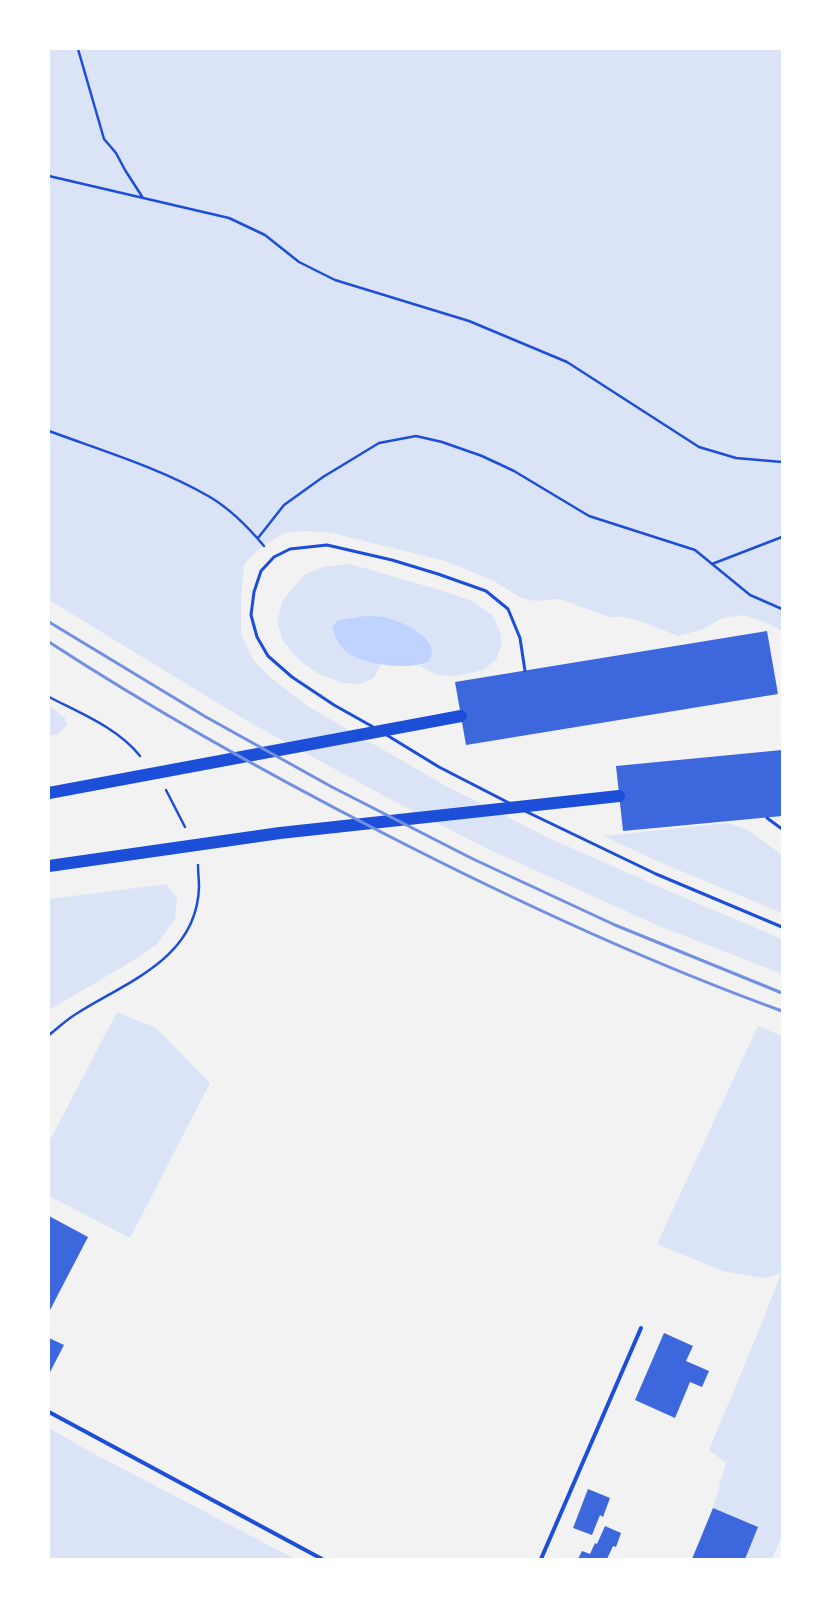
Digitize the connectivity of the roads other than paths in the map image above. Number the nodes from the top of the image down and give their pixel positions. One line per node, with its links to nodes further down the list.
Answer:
1 (525, 671): 8 (lane)
2 (461, 716): 3 (highway)
3 (49, 793)
4 (619, 796): 7 (highway)
5 (768, 818): 6 (lane)
6 (782, 830)
7 (49, 866)
8 (782, 927)
9 (641, 1328): 12 (street)
10 (49, 1412): 11 (street)
11 (322, 1559)
12 (541, 1559)

